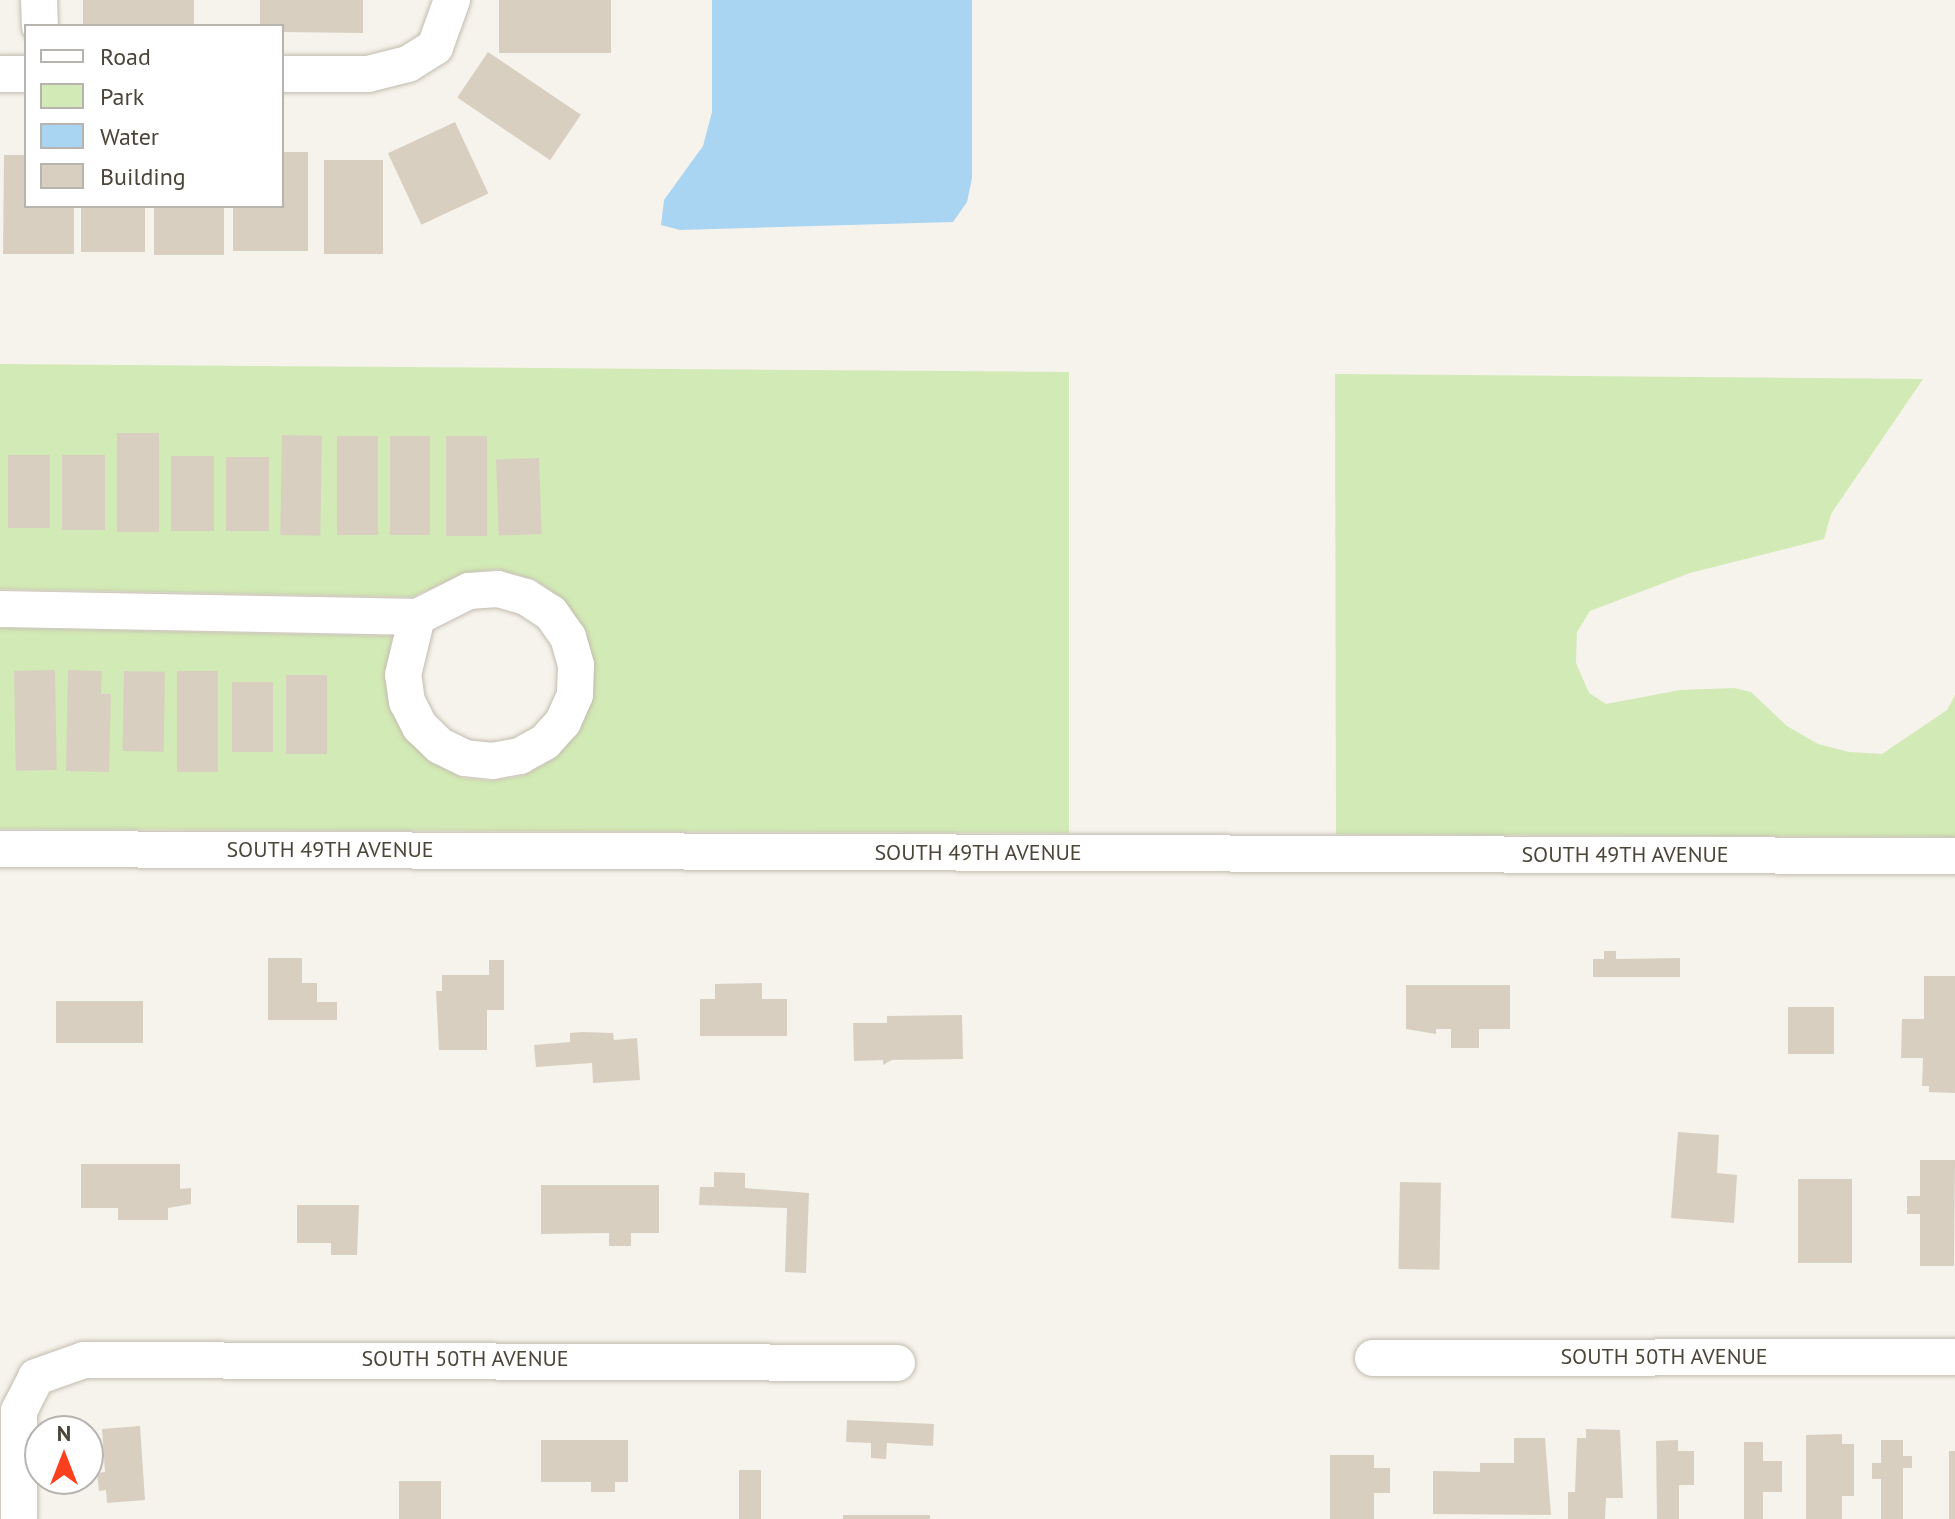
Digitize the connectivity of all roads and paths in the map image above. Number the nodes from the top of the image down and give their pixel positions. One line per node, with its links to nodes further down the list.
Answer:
1 (39, 0): 3 (street)
2 (452, 0): 6 (street)
3 (40, 24)
4 (0, 74): 5 (street)
5 (24, 74)
6 (284, 74)
7 (0, 609): 8 (street)
8 (417, 617): 8 (street)
9 (0, 849): 10 (street, SOUTH 49TH AVENUE)
10 (1955, 856)
11 (1955, 1357): 12 (street, SOUTH 50TH AVENUE)
12 (1373, 1358)
13 (897, 1363): 14 (street, SOUTH 50TH AVENUE)
14 (19, 1519)

